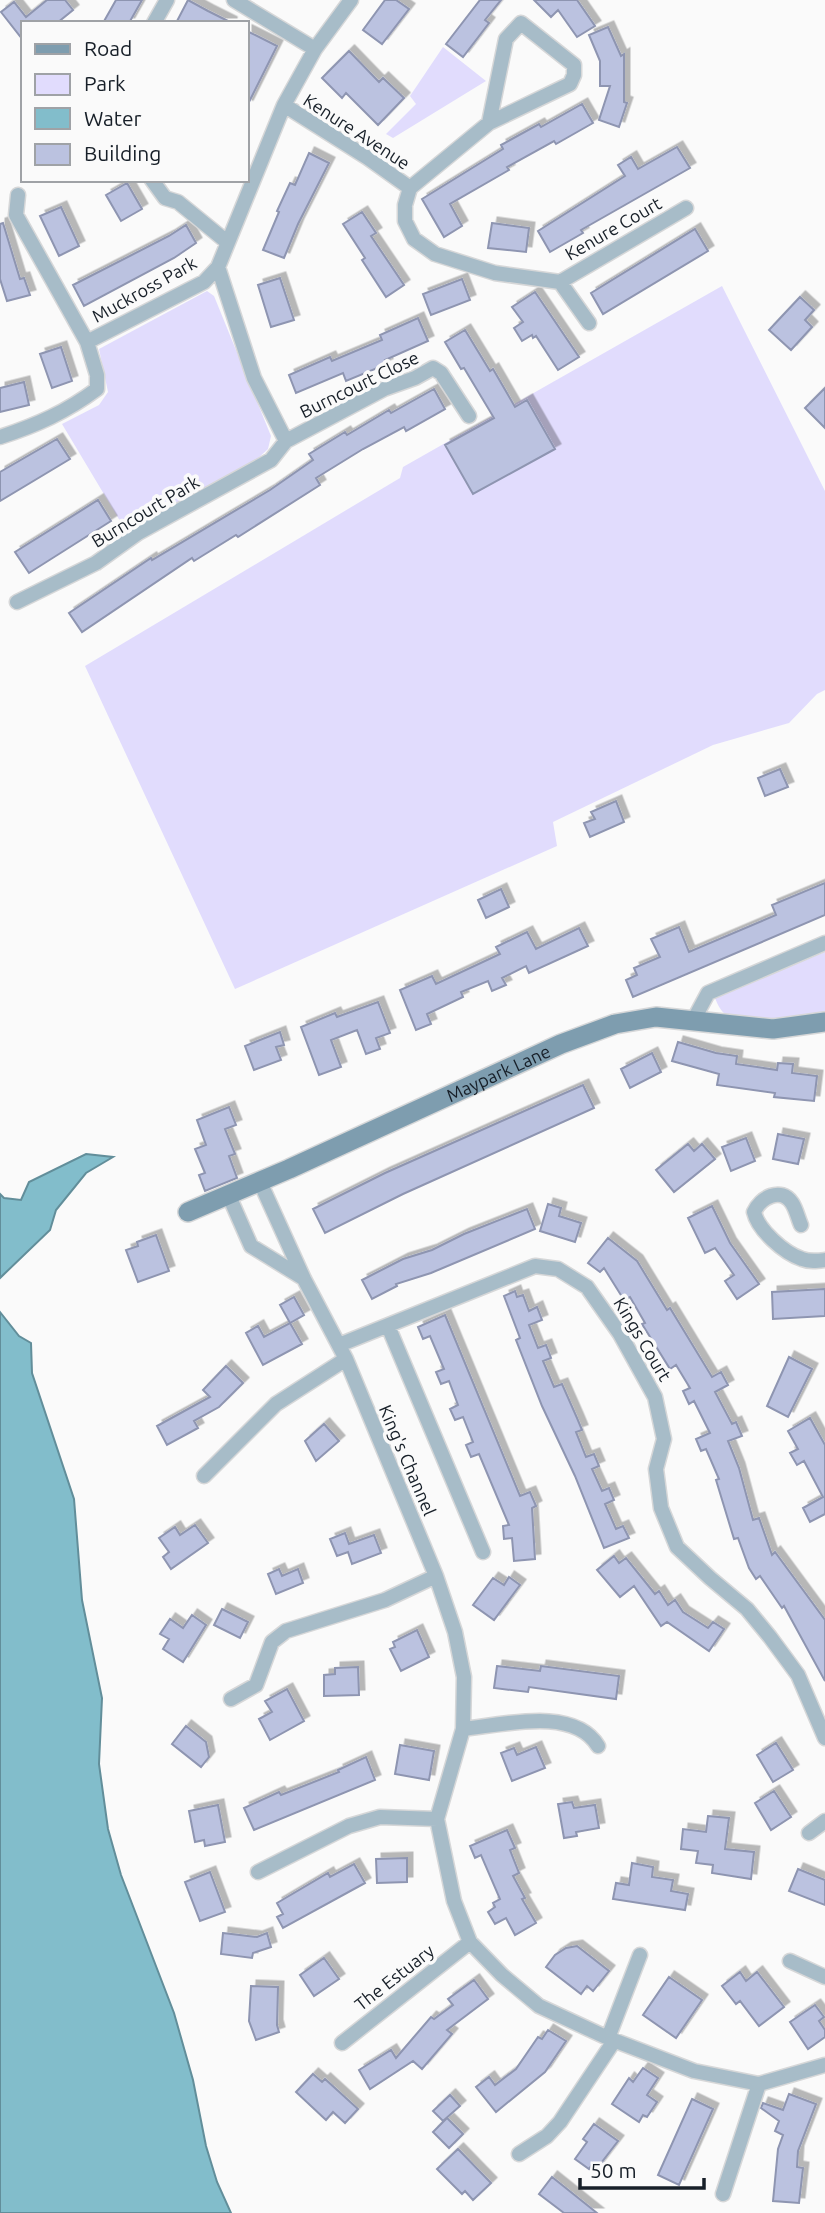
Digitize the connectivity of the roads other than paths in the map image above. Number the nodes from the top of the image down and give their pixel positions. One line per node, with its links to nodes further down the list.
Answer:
1 (167, 0): 4 (street)
2 (234, 0): 5 (street)
3 (351, 0): 5 (street)
4 (155, 21)
5 (315, 50): 6 (street)
6 (284, 106): 9 (street, Kenure Avenue); 12 (street)
7 (489, 123): 7 (street); 9 (street)
8 (153, 182): 12 (street)
9 (410, 188): 14 (street, Kenure Court)
10 (18, 195): 16 (street)
11 (686, 208): 14 (street, Kenure Court)
12 (227, 242): 13 (street)
13 (218, 267): 16 (street, Muckross Park); 19 (street)
14 (560, 282): 15 (street, Kenure Court)
15 (589, 323)
16 (87, 342): 18 (street)
17 (469, 416): 19 (street, Burncourt Close)
18 (0, 437)
19 (286, 442): 20 (street, Burncourt Park)
20 (17, 602)
21 (825, 943): 22 (street)
22 (694, 1019): 23 (street, Maypark Lane); 24 (street, Maypark Lane)
23 (825, 1022)
24 (260, 1182): 25 (street, Maypark Lane); 29 (street, King's Channel)
25 (229, 1196): 26 (street, Maypark Lane); 29 (street, King's Channel)
26 (188, 1212)
27 (801, 1225): 28 (street)
28 (825, 1261)
29 (304, 1279): 31 (street, King's Channel)
30 (388, 1326): 31 (street, Kings Court); 34 (street); 38 (street, Kings Court)
31 (339, 1345): 32 (street, King's Channel)
32 (346, 1359): 33 (street); 35 (street, King's Channel)
33 (204, 1476)
34 (482, 1552)
35 (436, 1576): 36 (street); 37 (street, King's Channel)
36 (231, 1699)
37 (463, 1729): 39 (street); 40 (street, King's Channel)
38 (825, 1738)
39 (598, 1746)
40 (437, 1819): 43 (street); 44 (street, King's Channel)
41 (825, 1821): 42 (street)
42 (809, 1833)
43 (258, 1872)
44 (470, 1942): 48 (street, King's Channel); 49 (street, The Estuary)
45 (640, 1955): 48 (street)
46 (790, 1961): 47 (street)
47 (825, 1977)
48 (611, 2039): 51 (street); 52 (street)
49 (342, 2043)
50 (825, 2065): 51 (street)
51 (759, 2084): 53 (street)
52 (519, 2154)
53 (723, 2194)

